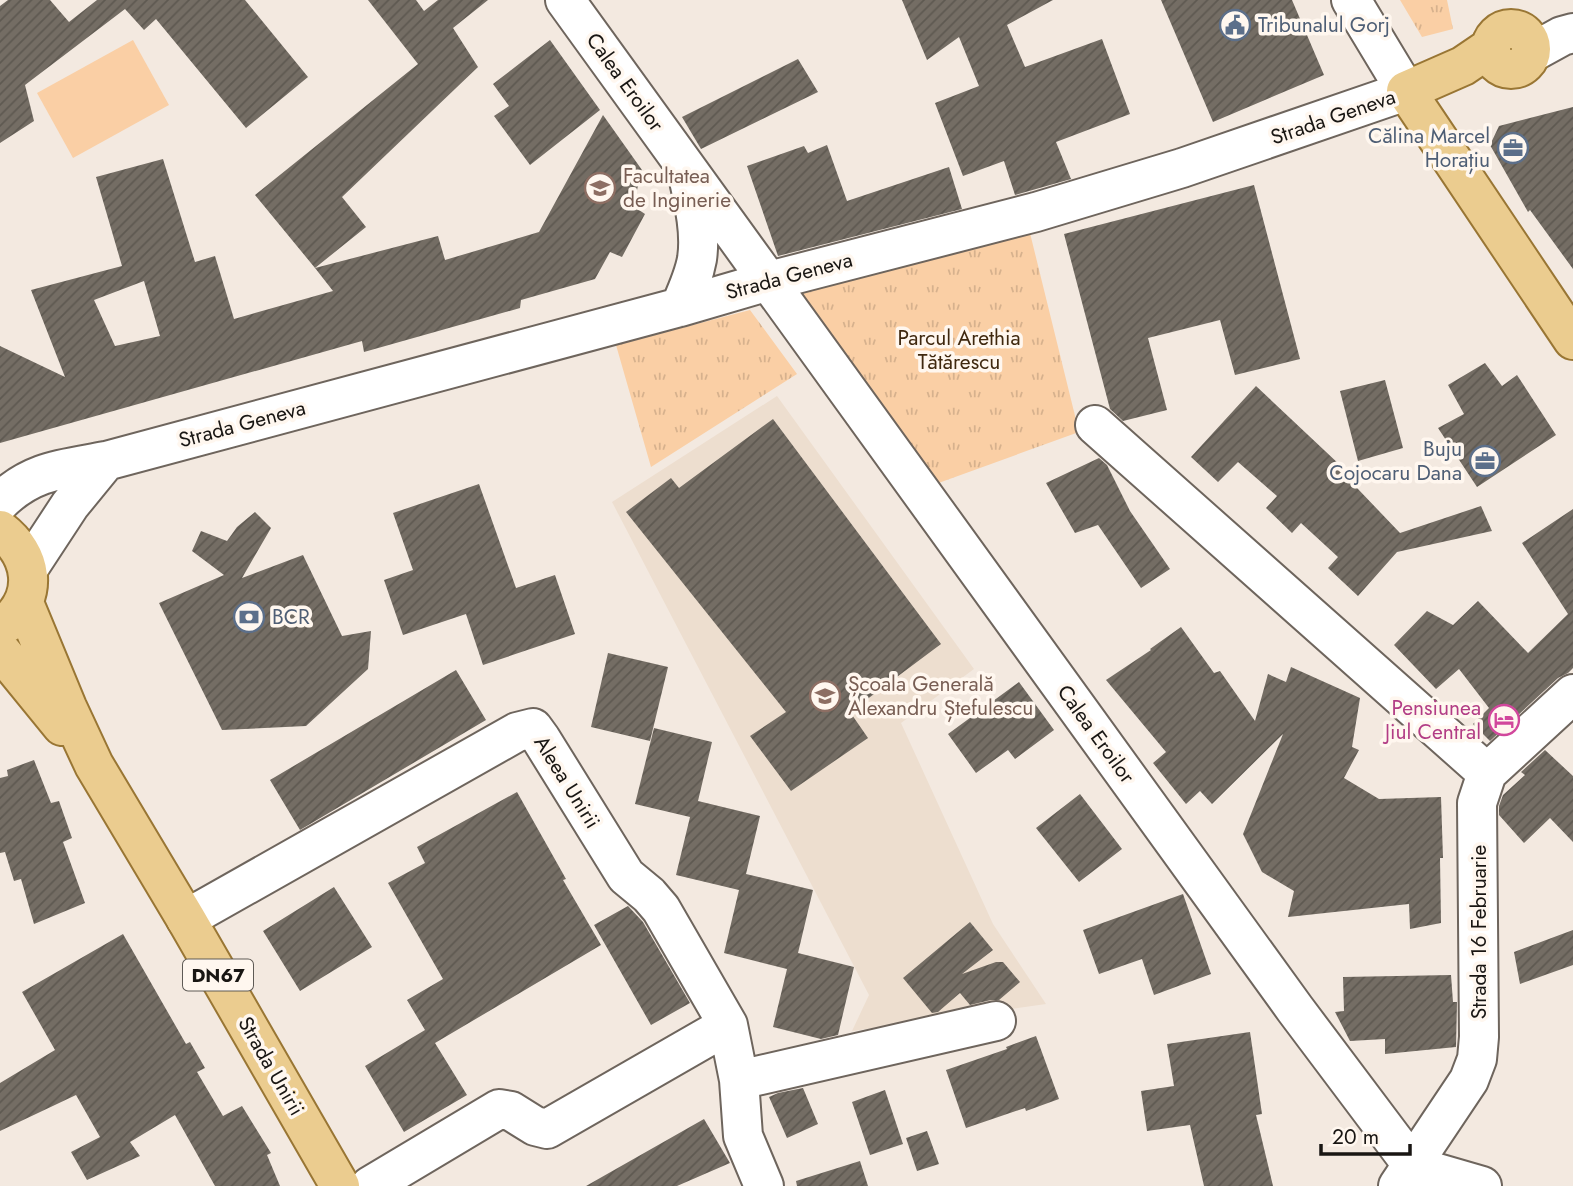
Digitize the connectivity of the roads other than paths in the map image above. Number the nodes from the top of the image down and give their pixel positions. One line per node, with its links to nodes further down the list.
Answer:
1 (565, 0): 5 (street, Calea Eroilor)
2 (1351, 0): 4 (street)
3 (1515, 36): 4 (main road, Strada Geneva)
4 (1406, 92): 6 (street, Strada Geneva); 8 (main road)
5 (684, 164): 6 (street, Calea Eroilor); 7 (street, Calea Eroilor)
6 (769, 281): 7 (street, Strada Geneva); 22 (street, Calea Eroilor)
7 (680, 307): 10 (street, Strada Geneva)
8 (1573, 340)
9 (1095, 425): 17 (street)
10 (106, 461): 11 (street, Strada Geneva); 13 (street)
11 (0, 502)
12 (0, 530): 13 (main road, Strada Unirii)
13 (17, 600): 16 (main road, Strada Unirii / DN67)
14 (0, 650): 16 (main road, Strada Unirii / DN67)
15 (1573, 694): 17 (street, Strada 16 Februarie)
16 (94, 765): 18 (main road, Strada Unirii / DN67)
17 (1488, 773): 22 (street, Strada 16 Februarie)
18 (186, 919): 20 (street, Aleea Unirii); 23 (main road, Strada Unirii / DN67)
19 (996, 1021): 21 (street)
20 (727, 1025): 21 (street, Aleea Unirii); 24 (street)
21 (739, 1080): 25 (street, Aleea Unirii)
22 (1407, 1179): 26 (street)
23 (340, 1186)
24 (370, 1186)
25 (764, 1186)
26 (1482, 1186)

